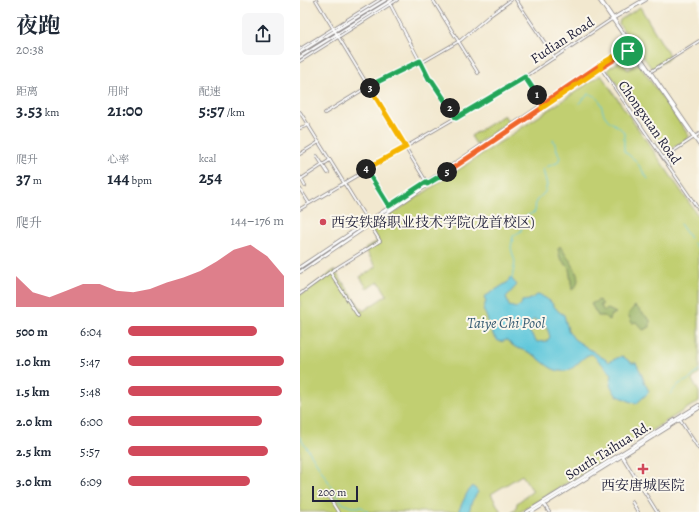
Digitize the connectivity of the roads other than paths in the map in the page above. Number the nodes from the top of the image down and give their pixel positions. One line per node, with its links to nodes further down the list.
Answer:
1 (316, 0): 13 (street)
2 (379, 0): 13 (street)
3 (385, 0): 13 (main road)
4 (397, 0): 11 (street)
5 (433, 0): 16 (street)
6 (511, 0): 16 (street)
7 (516, 0): 21 (street)
8 (600, 0): 12 (street)
9 (643, 0): 12 (street)
10 (646, 0): 12 (street)
11 (391, 2): 14 (main road); 23 (street)
12 (613, 19): 17 (street); 21 (street, Fudian Road)
13 (334, 30): 14 (street); 18 (street); 19 (main road)
14 (338, 35): 20 (main road); 22 (street); 28 (street)
15 (699, 40): 25 (street)
16 (458, 41): 23 (street); 26 (street)
17 (632, 46): 24 (main road); 25 (street)
18 (300, 49)
19 (300, 52)
20 (300, 57)
21 (555, 58): 27 (street, Fudian Road)
22 (300, 61)
23 (420, 62): 28 (street); 32 (street)
24 (600, 67): 29 (main road); 42 (street, Chongxuan Road); 49 (main road)
25 (649, 72): 36 (street)
26 (478, 73)
27 (525, 76): 29 (street); 32 (street, Fudian Road)
28 (369, 86): 31 (street); 39 (street)
29 (542, 104): 49 (main road)
30 (300, 112): 33 (street)
31 (325, 113)
32 (456, 118): 39 (street, Fudian Road)
33 (309, 125): 34 (street); 37 (street)
34 (300, 128)
35 (699, 134): 36 (street)
36 (694, 137): 38 (street); 42 (street)
37 (319, 142): 40 (street); 43 (street)
38 (699, 143)
39 (406, 147): 45 (street, Fudian Road); 49 (street)
40 (300, 154)
41 (317, 156): 44 (street)
42 (663, 158): 55 (street, Chongxuan Road)
43 (331, 160): 44 (street); 48 (street)
44 (323, 165): 46 (street); 47 (street)
45 (366, 169): 48 (street, Fudian Road); 53 (street)
46 (328, 173)
47 (301, 178): 50 (street)
48 (344, 182): 52 (street, Fudian Road); 56 (street)
49 (426, 183): 53 (main road); 56 (main road)
50 (305, 186)
51 (300, 189): 52 (street)
52 (309, 204): 54 (street, Fudian Road)
53 (389, 206): 56 (main road)
54 (300, 209)
55 (699, 210)
56 (369, 222): 57 (main road); 58 (main road); 59 (street)
57 (300, 267)
58 (300, 272)
59 (330, 272): 60 (street); 61 (street)
60 (300, 294)
61 (358, 316)
62 (699, 405): 66 (main road, South Taihua Rd.)
63 (699, 408): 64 (main road, South Taihua Rd.)
64 (680, 420): 65 (street); 66 (main road, South Taihua Rd.)
65 (699, 448)
66 (621, 455): 69 (main road, South Taihua Rd.); 75 (street)
67 (328, 496): 70 (street)
68 (632, 502): 74 (street)
69 (543, 504): 71 (main road, South Taihua Rd.); 72 (main road, South Taihua Rd.); 73 (street)
70 (338, 512)
71 (527, 512)
72 (532, 512)
73 (548, 512)
74 (638, 512)
75 (657, 512)

